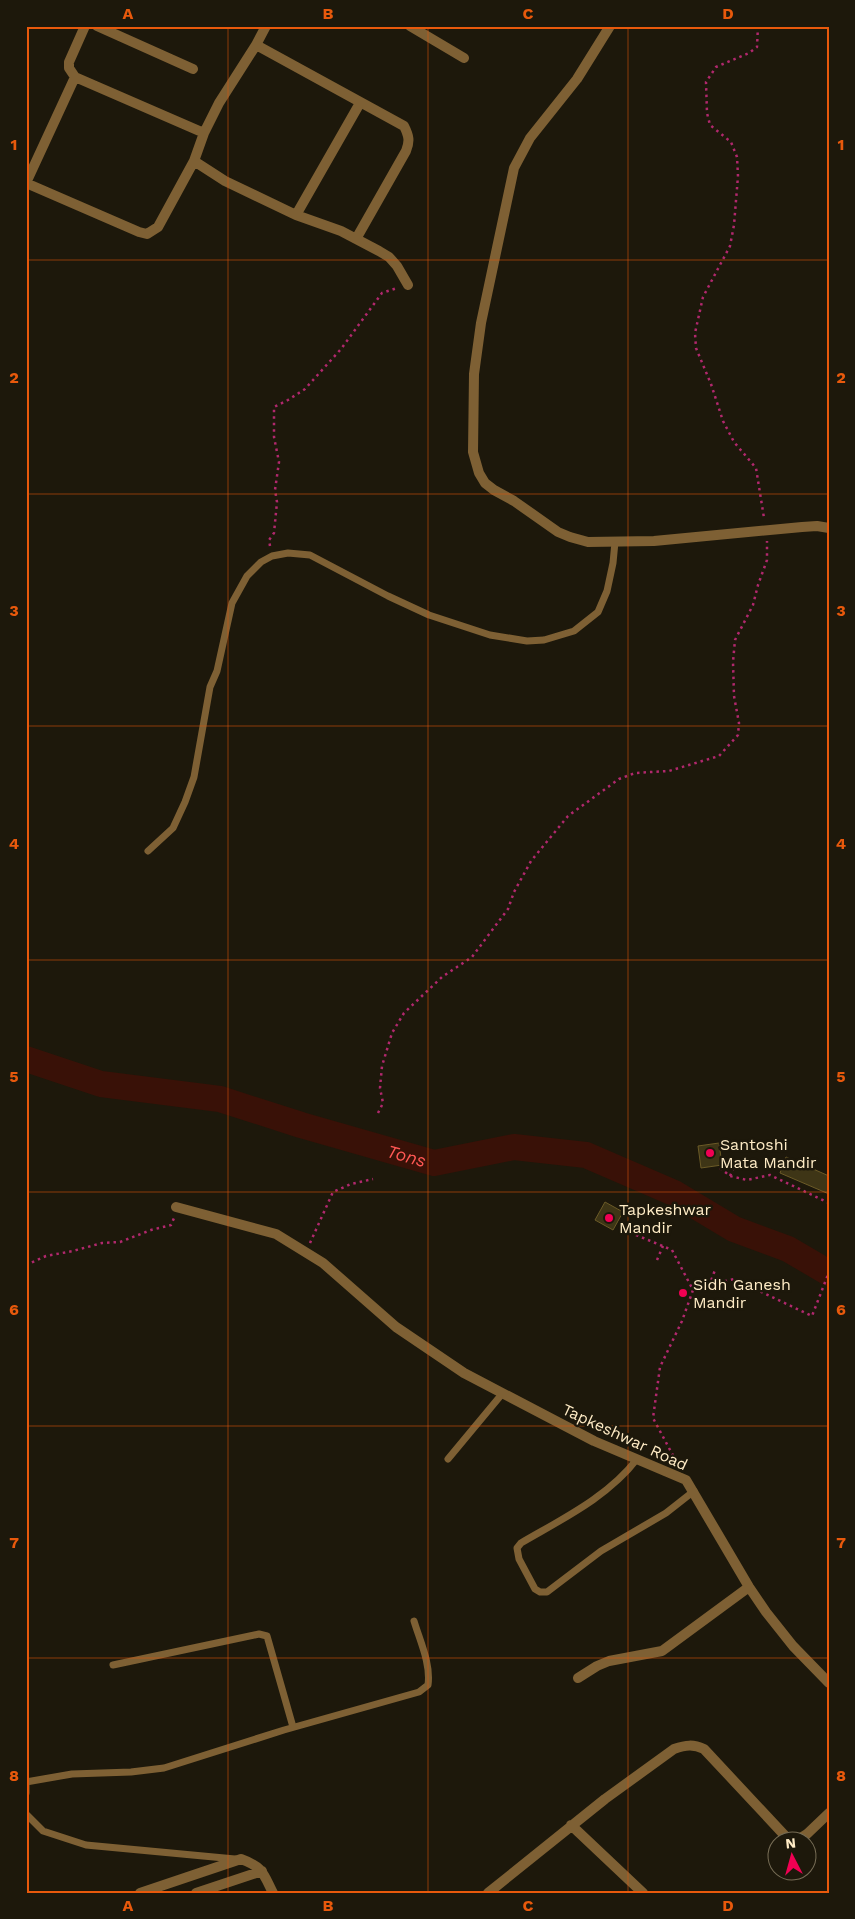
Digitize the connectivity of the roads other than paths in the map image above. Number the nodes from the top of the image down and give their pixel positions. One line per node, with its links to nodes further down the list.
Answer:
1 (85, 26): 9 (street)
2 (98, 26): 8 (street)
3 (266, 26): 6 (street)
4 (410, 26): 7 (street)
5 (610, 26): 17 (street)
6 (256, 45): 10 (street); 11 (street)
7 (464, 58)
8 (193, 69)
9 (75, 77): 11 (street); 12 (street)
10 (360, 102): 13 (street); 14 (street)
11 (204, 133): 12 (street)
12 (194, 161): 13 (street)
13 (296, 215): 14 (street)
14 (356, 240): 15 (street)
15 (408, 285)
16 (829, 528): 17 (street)
17 (615, 542): 18 (lane)
18 (148, 851)
19 (176, 1207): 20 (street, Tapkeshwar Road)
20 (502, 1394): 21 (lane); 22 (street, Tapkeshwar Road)
21 (448, 1459)
22 (638, 1459): 23 (street, Tapkeshwar Road); 23 (lane)
23 (694, 1492): 24 (street, Tapkeshwar Road)
24 (749, 1587): 27 (street); 28 (street, Tapkeshwar Road)
25 (414, 1621): 29 (lane)
26 (113, 1664): 29 (lane)
27 (578, 1678)
28 (829, 1683)
29 (293, 1727): 30 (lane)
30 (26, 1782): 31 (lane)
31 (26, 1793)
32 (829, 1813): 34 (street)
33 (26, 1814): 35 (lane)
34 (572, 1825): 40 (street); 41 (street)
35 (241, 1859): 36 (street); 37 (street)
36 (262, 1871): 38 (street); 39 (street)
37 (140, 1893)
38 (196, 1893)
39 (273, 1893)
40 (488, 1893)
41 (643, 1893)

